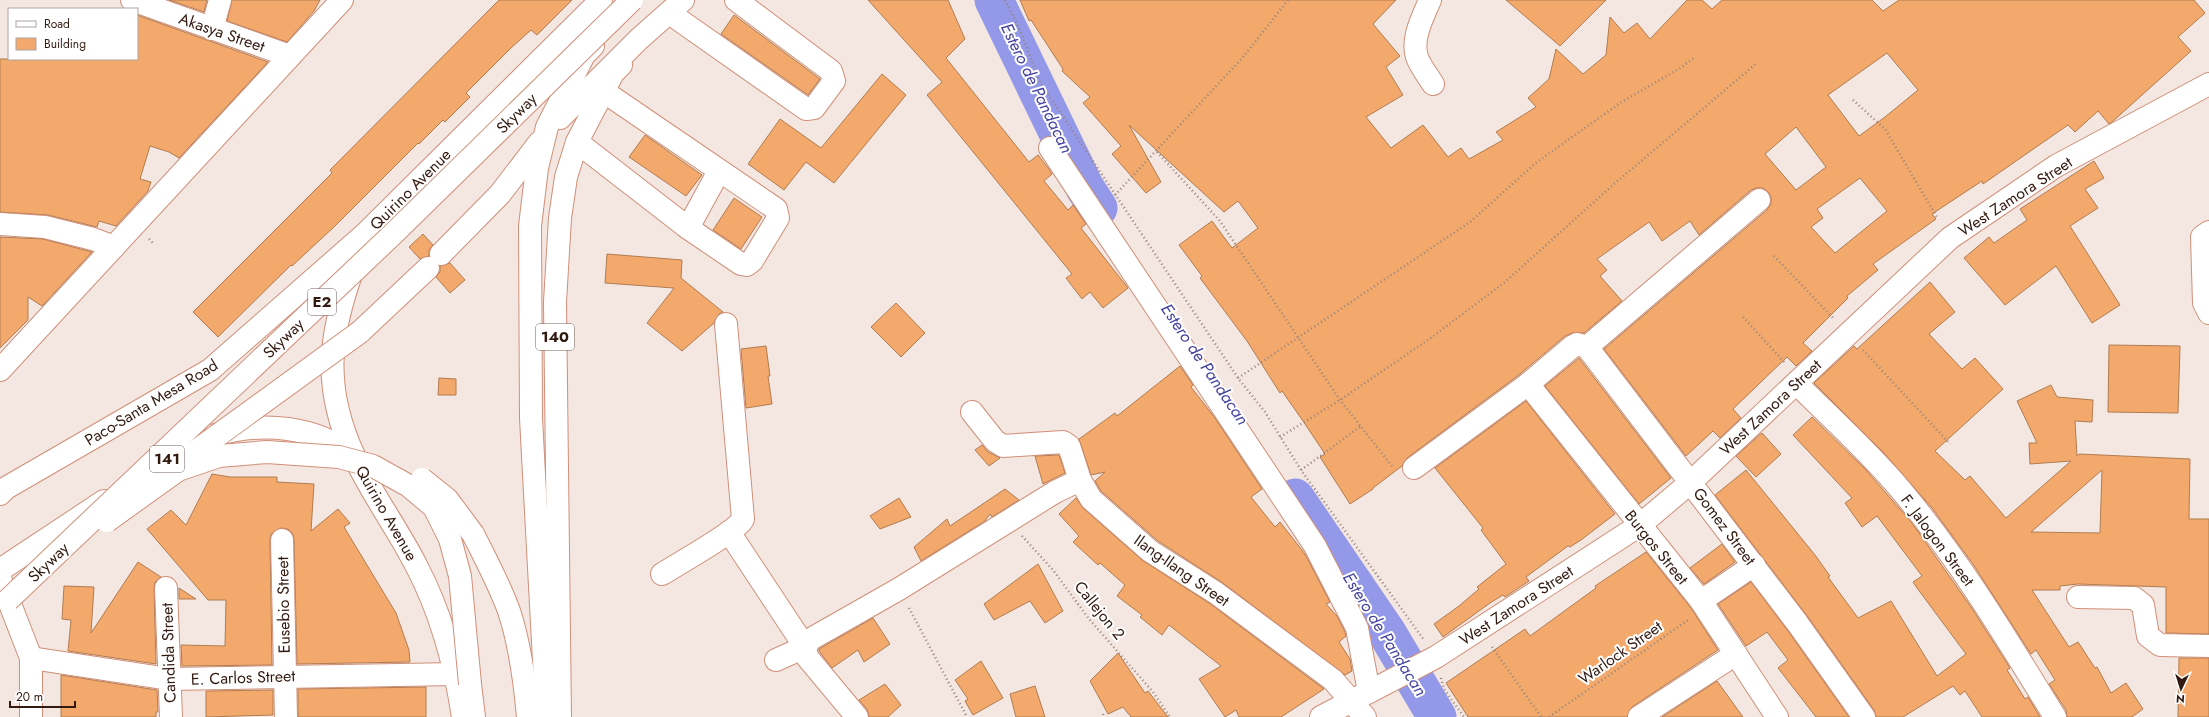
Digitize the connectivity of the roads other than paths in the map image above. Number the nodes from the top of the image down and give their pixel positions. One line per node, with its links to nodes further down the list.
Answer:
1 (132, 0): 12 (main road, Akasya Street)
2 (220, 0): 12 (main road)
3 (342, 0): 13 (main road)
4 (601, 0): 24 (main road, Quirino Avenue)
5 (622, 0): 46 (main road, Skyway / E2)
6 (632, 0): 46 (main road, Skyway / E2, bridge)
7 (636, 0): 64 (main road)
8 (689, 0): 11 (main road, 140)
9 (736, 0): 11 (main road)
10 (1430, 0): 14 (main road)
11 (679, 8): 16 (main road, 140); 35 (main road, bridge)
12 (212, 29): 13 (main road, Akasya Street)
13 (290, 56): 25 (main road)
14 (1433, 84)
15 (2209, 84): 30 (main road, West Zamora Street)
16 (603, 91): 17 (main road, 140); 19 (main road)
17 (577, 142): 22 (main road); 65 (main road, 140)
18 (1050, 148): 57 (main road)
19 (719, 171): 22 (main road); 22 (main road)
20 (1759, 200): 28 (main road)
21 (0, 224): 25 (main road)
22 (688, 228)
23 (2209, 232): 26 (main road)
24 (365, 234): 33 (main road, Quirino Avenue); 38 (main road, Paco-Santa Mesa Road)
25 (114, 247): 29 (main road)
26 (2209, 313)
27 (726, 324): 40 (main road)
28 (1582, 345): 31 (main road); 37 (main road, Gomez Street)
29 (0, 370)
30 (1798, 381): 37 (main road, West Zamora Street); 72 (main road, F. Jalogon Street)
31 (1528, 384): 34 (main road); 39 (main road, Burgos Street)
32 (972, 412): 36 (main road, Ilang-Ilang Street)
33 (354, 456): 43 (main road, 141); 54 (main road, Quirino Avenue)
34 (1414, 468)
35 (171, 470): 46 (main road, bridge); 63 (main road, bridge)
36 (1080, 480): 50 (main road); 57 (main road, Ilang-Ilang Street)
37 (1691, 482): 39 (main road, West Zamora Street); 42 (main road, Gomez Street)
38 (0, 494)
39 (1640, 525): 48 (main road, Burgos Street); 57 (main road, West Zamora Street)
40 (729, 532): 44 (main road); 50 (main road)
41 (282, 540): 55 (main road, Eusebio Street)
42 (1754, 565): 48 (main road); 71 (main road, Gomez Street)
43 (0, 570)
44 (662, 574)
45 (166, 588): 56 (main road, Candida Street)
46 (2, 596): 52 (main road); 62 (main road, bridge)
47 (2078, 597): 49 (main road)
48 (1703, 604): 51 (main road, Burgos Street)
49 (2209, 646)
50 (805, 647): 53 (main road); 66 (main road)
51 (1736, 654): 69 (main road); 70 (main road, Burgos Street)
52 (31, 658): 56 (main road, E. Carlos Street); 58 (main road)
53 (776, 660)
54 (457, 674): 55 (main road, E. Carlos Street); 61 (main road, Quirino Avenue)
55 (285, 676): 56 (main road, E. Carlos Street); 60 (main road, Eusebio Street)
56 (170, 679): 59 (main road, Candida Street)
57 (1366, 693): 67 (main road, West Zamora Street); 68 (main road, Ilang-Ilang Street)
58 (31, 717)
59 (171, 717)
60 (286, 717)
61 (463, 717)
62 (474, 717)
63 (528, 717)
64 (547, 717)
65 (560, 717)
66 (857, 717)
67 (1321, 717)
68 (1365, 717)
69 (1639, 717)
70 (1777, 717)
71 (1864, 717)
72 (2055, 717)

